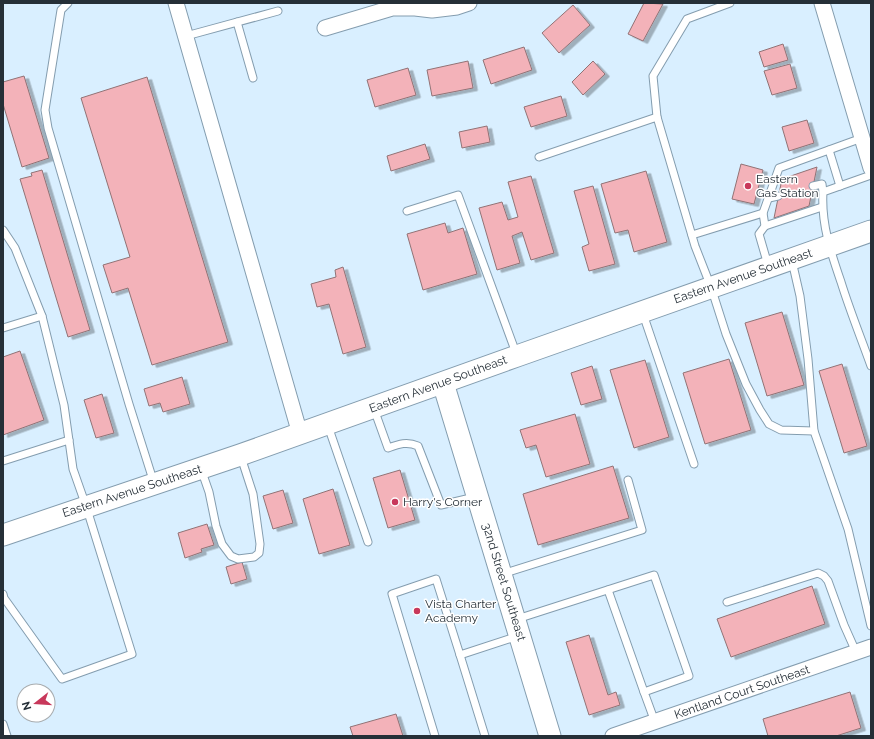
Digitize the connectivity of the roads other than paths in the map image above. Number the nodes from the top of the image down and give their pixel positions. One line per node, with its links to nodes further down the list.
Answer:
1 (68, 3): 49 (lane)
2 (176, 3): 9 (street)
3 (470, 3): 8 (street)
4 (730, 3): 11 (lane)
5 (822, 3): 12 (street)
6 (278, 11): 7 (lane)
7 (237, 22): 9 (lane); 10 (lane)
8 (325, 28)
9 (186, 36): 42 (street)
10 (253, 78)
11 (658, 117): 14 (lane); 28 (lane)
12 (862, 138): 13 (lane); 15 (street)
13 (829, 150): 18 (lane); 21 (lane)
14 (539, 157)
15 (871, 168)
16 (871, 175): 18 (lane)
17 (813, 186): 19 (lane)
18 (840, 186): 19 (lane)
19 (823, 192): 22 (lane)
20 (778, 196): 21 (lane)
21 (768, 198): 24 (lane)
22 (822, 207): 25 (lane); 29 (lane)
23 (407, 211): 36 (lane)
24 (763, 213): 25 (lane); 28 (lane)
25 (765, 226): 31 (lane)
26 (3, 230): 34 (lane)
27 (871, 231): 29 (main road, Eastern Avenue Southeast)
28 (692, 235): 32 (lane)
29 (828, 246): 30 (main road, Eastern Avenue Southeast); 37 (lane)
30 (791, 259): 31 (main road, Eastern Avenue Southeast); 41 (lane)
31 (769, 267): 32 (main road, Eastern Avenue Southeast)
32 (711, 287): 33 (main road, Eastern Avenue Southeast); 41 (lane)
33 (642, 311): 36 (main road, Eastern Avenue Southeast); 46 (lane)
34 (42, 316): 35 (lane); 43 (lane)
35 (3, 328)
36 (517, 356): 38 (main road, Eastern Avenue Southeast)
37 (871, 366)
38 (443, 383): 39 (main road, Eastern Avenue Southeast); 50 (main road, 32nd Street Southeast)
39 (374, 408): 40 (main road, Eastern Avenue Southeast); 50 (lane)
40 (327, 424): 42 (main road, Eastern Avenue Southeast); 53 (lane)
41 (814, 431): 58 (lane)
42 (300, 434): 44 (main road, Eastern Avenue Southeast)
43 (69, 440): 45 (lane); 51 (lane)
44 (240, 455): 47 (main road, Eastern Avenue Southeast); 47 (lane)
45 (3, 461)
46 (694, 464)
47 (201, 468): 49 (main road, Eastern Avenue Southeast)
48 (628, 480): 54 (lane)
49 (154, 483): 51 (main road, Eastern Avenue Southeast)
50 (477, 496): 54 (main road, 32nd Street Southeast)
51 (86, 506): 52 (main road, Eastern Avenue Southeast); 56 (lane)
52 (3, 535)
53 (368, 542)
54 (502, 574): 59 (main road, 32nd Street Southeast)
55 (608, 590): 59 (lane); 63 (lane); 63 (lane)
56 (3, 594)
57 (728, 602): 61 (lane)
58 (871, 626)
59 (517, 627): 62 (lane); 69 (main road, 32nd Street Southeast)
60 (871, 647): 61 (street, Kentland Court Southeast)
61 (856, 652): 64 (street, Kentland Court Southeast)
62 (460, 655): 67 (lane); 68 (lane)
63 (644, 692): 64 (lane)
64 (655, 722): 70 (street, Kentland Court Southeast)
65 (3, 724): 66 (lane)
66 (7, 736)
67 (435, 736)
68 (485, 736)
69 (550, 736)
70 (613, 736)

